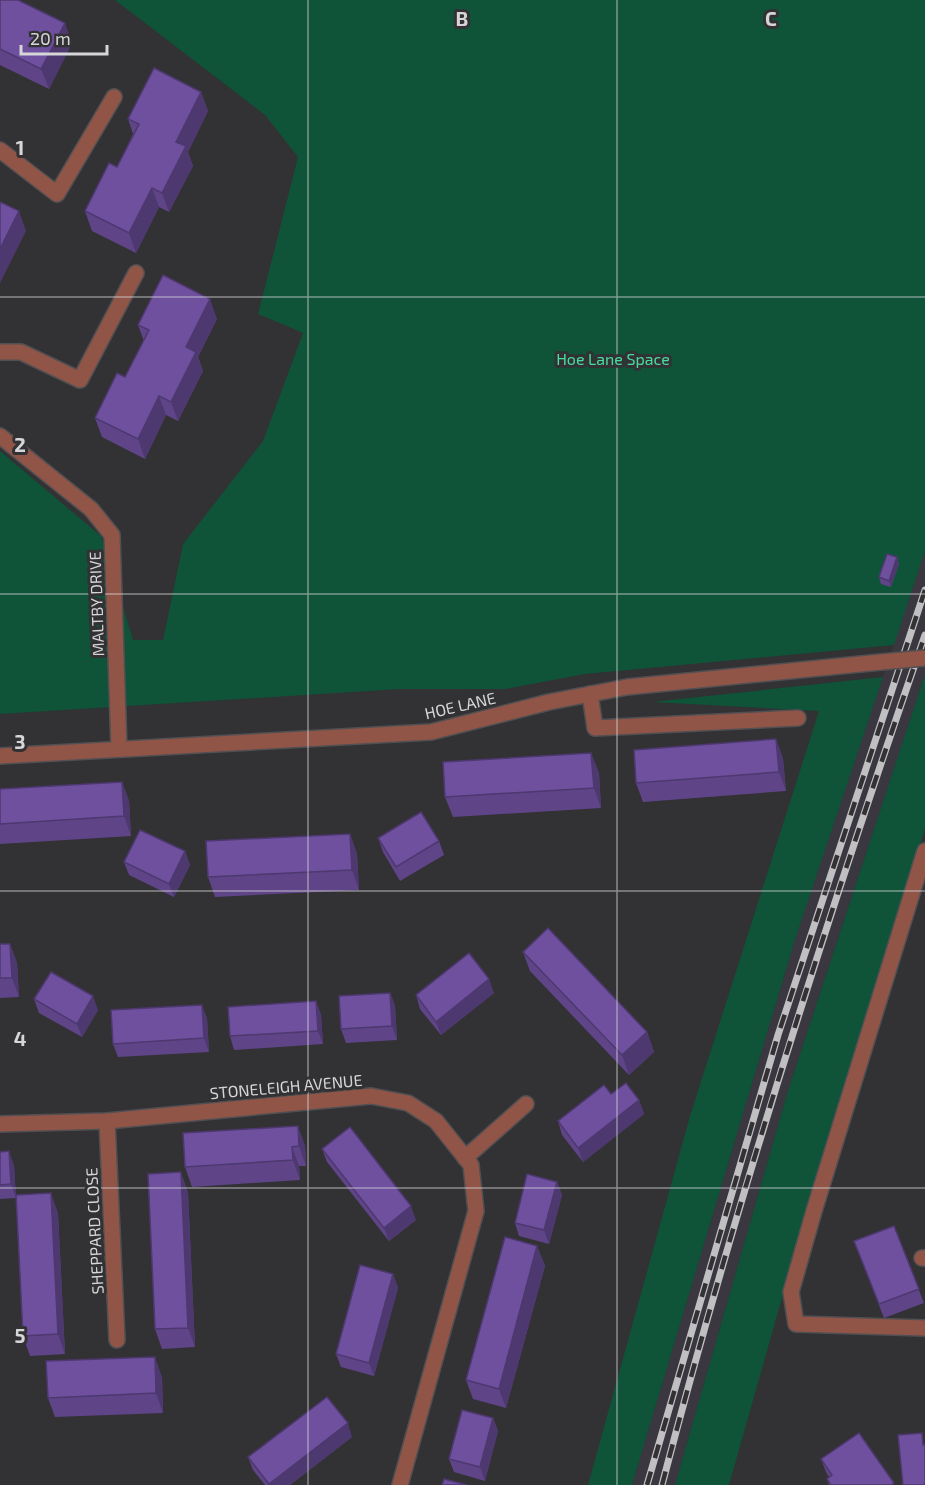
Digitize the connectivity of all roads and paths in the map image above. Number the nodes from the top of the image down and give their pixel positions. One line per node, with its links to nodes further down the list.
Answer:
1 (114, 97): 2 (street)
2 (0, 152)
3 (136, 273): 4 (street)
4 (0, 352)
5 (0, 436): 9 (street, MALTBY DRIVE)
6 (925, 658): 7 (street, HOE LANE, bridge)
7 (590, 694): 8 (street); 9 (street, HOE LANE)
8 (798, 718)
9 (119, 749): 10 (street, HOE LANE)
10 (0, 756)
11 (925, 851): 16 (street)
12 (526, 1104): 15 (street)
13 (107, 1121): 14 (street, STONELEIGH AVENUE); 15 (street, STONELEIGH AVENUE); 17 (street, SHEPPARD CLOSE)
14 (0, 1124)
15 (465, 1158): 18 (street, STONELEIGH AVENUE)
16 (925, 1328)
17 (117, 1340)
18 (400, 1485)

